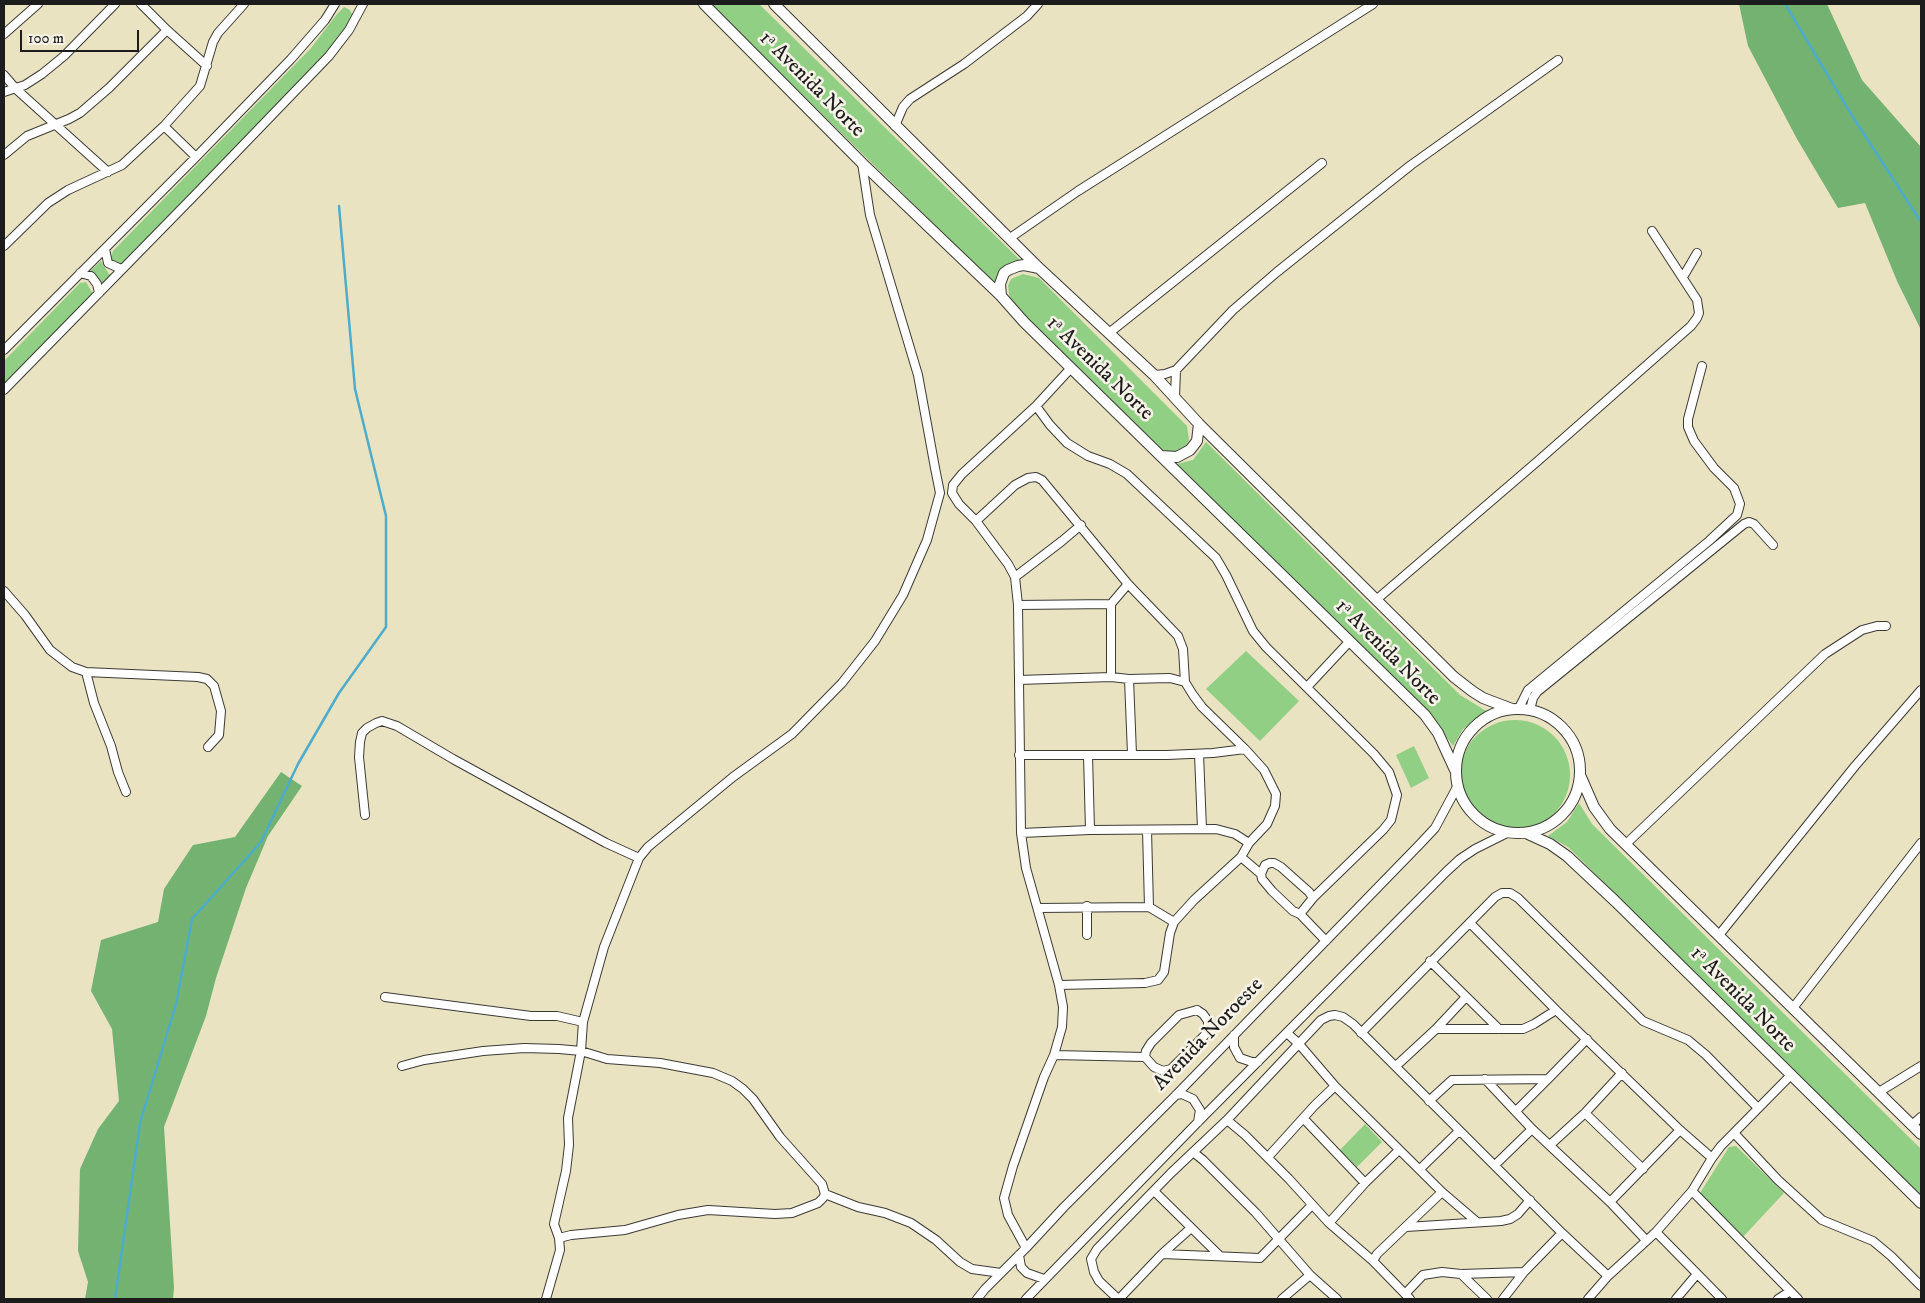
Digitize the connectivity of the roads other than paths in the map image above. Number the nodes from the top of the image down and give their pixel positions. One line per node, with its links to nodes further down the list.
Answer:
1 (38, 4): 12 (street)
2 (115, 4): 16 (street)
3 (244, 4): 14 (street)
4 (335, 4): 22 (street)
5 (704, 4): 23 (main road, 1ᵃ Avenida Norte)
6 (774, 4): 20 (main road, 1ᵃ Avenida Norte)
7 (1038, 4): 20 (street)
8 (1373, 4): 27 (street)
9 (147, 6): 11 (street)
10 (359, 6): 31 (street)
11 (167, 30): 14 (street); 18 (street)
12 (4, 34)
13 (1558, 60): 41 (street)
14 (207, 66): 19 (street)
15 (4, 75): 16 (street)
16 (16, 89): 17 (street); 18 (street)
17 (4, 92)
18 (56, 124): 21 (street); 25 (street)
19 (164, 126): 22 (street); 25 (street)
20 (895, 126): 27 (main road, 1ᵃ Avenida Norte)
21 (4, 155)
22 (196, 157): 29 (street)
23 (862, 163): 36 (main road, 1ᵃ Avenida Norte); 48 (street)
24 (1322, 163): 37 (street)
25 (108, 172): 28 (street)
26 (1652, 231): 34 (street)
27 (1010, 238): 32 (main road, 1ᵃ Avenida Norte)
28 (4, 246)
29 (105, 249): 31 (street); 33 (street)
30 (1697, 254): 34 (street)
31 (121, 269): 35 (street)
32 (1040, 269): 36 (main road); 37 (main road, 1ᵃ Avenida Norte)
33 (80, 273): 35 (street); 38 (street)
34 (1683, 278): 56 (street)
35 (99, 293): 43 (street)
36 (1001, 296): 40 (main road, 1ᵃ Avenida Norte)
37 (1109, 333): 42 (main road, 1ᵃ Avenida Norte)
38 (4, 350)
39 (1702, 366): 68 (street)
40 (1071, 368): 45 (street); 47 (main road, 1ᵃ Avenida Norte)
41 (1176, 370): 42 (street); 44 (street)
42 (1154, 375): 44 (main road, 1ᵃ Avenida Norte)
43 (4, 390)
44 (1175, 397): 46 (main road, 1ᵃ Avenida Norte)
45 (1036, 406): 49 (street); 66 (street)
46 (1199, 424): 47 (main road); 56 (main road, 1ᵃ Avenida Norte)
47 (1161, 456): 60 (main road, 1ᵃ Avenida Norte)
48 (940, 493): 49 (street); 91 (street)
49 (952, 493): 50 (street)
50 (976, 521): 51 (street); 53 (street)
51 (1080, 525): 53 (street); 54 (street)
52 (1773, 545): 69 (street)
53 (1015, 577): 58 (street)
54 (1128, 584): 57 (street); 65 (street)
55 (4, 591): 61 (street)
56 (1376, 600): 68 (main road, 1ᵃ Avenida Norte)
57 (1111, 604): 58 (street); 62 (street)
58 (1018, 606): 64 (street)
59 (1886, 626): 89 (street)
60 (1349, 642): 66 (street); 76 (main road, 1ᵃ Avenida Norte)
61 (86, 672): 70 (street); 79 (street)
62 (1111, 677): 63 (street); 64 (street)
63 (1129, 679): 65 (street); 72 (street)
64 (1019, 680): 74 (street)
65 (1185, 682): 71 (street)
66 (1306, 687): 93 (street)
67 (1921, 690): 101 (street)
68 (1516, 708): 69 (main road); 76 (main road)
69 (1530, 710): 77 (main road)
70 (208, 747)
71 (1245, 749): 73 (street); 88 (street)
72 (1132, 754): 73 (street); 75 (street)
73 (1199, 754): 81 (street)
74 (1019, 755): 75 (street); 84 (street)
75 (1088, 755): 82 (street)
76 (1455, 770): 78 (main road)
77 (1580, 775): 86 (main road); 89 (main road, 1ᵃ Avenida Norte)
78 (1457, 788): 85 (main road); 102 (street, Avenida Noroeste)
79 (126, 792)
80 (366, 815): 91 (street)
81 (1202, 828): 83 (street); 88 (street)
82 (1090, 830): 83 (street); 84 (street)
83 (1147, 830): 95 (street)
84 (1021, 833): 96 (street)
85 (1507, 834): 86 (main road); 112 (street)
86 (1528, 834): 126 (main road, 1ᵃ Avenida Norte)
87 (1921, 842): 107 (street)
88 (1249, 843): 90 (street)
89 (1626, 844): 101 (main road, 1ᵃ Avenida Norte)
90 (1241, 857): 92 (street); 98 (street)
91 (639, 858): 109 (street)
92 (1261, 874): 93 (street); 97 (street)
93 (1313, 898): 97 (street)
94 (1087, 906): 95 (street); 96 (street); 100 (street)
95 (1149, 907): 98 (street)
96 (1038, 908): 104 (street)
97 (1300, 914): 102 (street)
98 (1174, 922): 104 (street)
99 (1470, 923): 103 (street); 108 (street); 133 (street)
100 (1087, 934)
101 (1719, 935): 107 (main road, 1ᵃ Avenida Norte)
102 (1326, 941): 114 (street, Avenida Noroeste)
103 (1430, 961): 106 (street); 113 (street)
104 (1059, 985): 118 (street)
105 (385, 997): 109 (street)
106 (1466, 997): 110 (street); 111 (street)
107 (1793, 1008): 130 (main road, 1ᵃ Avenida Norte)
108 (1556, 1010): 111 (street); 115 (street)
109 (583, 1022): 117 (street)
110 (1436, 1029): 111 (street); 122 (street)
111 (1499, 1029)
112 (1287, 1033): 116 (street); 120 (street)
113 (1361, 1033): 116 (street); 122 (street)
114 (1234, 1035): 120 (street); 131 (street, Avenida Noroeste)
115 (1587, 1039): 125 (street); 128 (street)
116 (1299, 1044): 129 (street); 138 (street)
117 (581, 1051): 121 (street); 158 (street); 169 (street)
118 (1054, 1055): 119 (street); 172 (street)
119 (1145, 1057): 119 (street)
120 (1258, 1062): 139 (street)
121 (402, 1066)
122 (1396, 1066): 132 (street)
123 (1921, 1066): 130 (street)
124 (1921, 1072): 130 (street)
125 (1622, 1074): 135 (street); 142 (street)
126 (1791, 1074): 133 (street); 161 (main road, 1ᵃ Avenida Norte)
127 (1485, 1079): 128 (street); 132 (street); 134 (street)
128 (1548, 1079): 134 (street)
129 (1335, 1086): 137 (street); 147 (street)
130 (1880, 1093): 140 (main road, 1ᵃ Avenida Norte)
131 (1176, 1094): 139 (street); 172 (street, Avenida Noroeste)
132 (1428, 1101): 143 (street)
133 (1758, 1108): 144 (street)
134 (1516, 1111): 141 (street)
135 (1585, 1113): 146 (street); 153 (street)
136 (1921, 1118): 140 (street)
137 (1304, 1119): 149 (street); 154 (street)
138 (1227, 1120): 148 (street); 149 (street)
139 (1198, 1122): 183 (street)
140 (1912, 1125): 145 (main road, 1ᵃ Avenida Norte)
141 (1532, 1129): 146 (street); 151 (street)
142 (1680, 1130): 150 (street); 153 (street)
143 (1460, 1131): 151 (street); 152 (street)
144 (1734, 1133): 150 (street); 184 (street)
145 (1921, 1134)
146 (1550, 1145): 160 (street)
147 (1399, 1150): 152 (street); 154 (street)
148 (1192, 1152): 155 (street); 170 (street)
149 (1268, 1157): 162 (street)
150 (1712, 1158): 156 (street)
151 (1496, 1165): 159 (street)
152 (1420, 1169): 157 (street)
153 (1642, 1169): 160 (street)
154 (1365, 1183): 164 (street)
155 (1154, 1191): 166 (street); 190 (street)
156 (1692, 1191): 167 (street); 185 (street)
157 (1442, 1192): 163 (street); 165 (street)
158 (825, 1194): 169 (street); 178 (street)
159 (1530, 1200): 163 (street); 168 (street)
160 (1610, 1202): 171 (street)
161 (1921, 1203)
162 (1312, 1205): 164 (street); 170 (street)
163 (1477, 1222): 165 (street)
164 (1329, 1223): 176 (street)
165 (1406, 1227): 176 (street)
166 (1191, 1228): 173 (street); 175 (street)
167 (1656, 1232): 171 (street); 180 (street)
168 (1562, 1233): 177 (street); 182 (street)
169 (559, 1238): 187 (street)
170 (1279, 1238): 175 (street); 181 (street)
171 (1646, 1240): 182 (street)
172 (1026, 1248): 174 (street, Avenida Noroeste)
173 (1162, 1254): 175 (street); 190 (street)
174 (1019, 1255): 178 (street, Avenida Noroeste); 183 (street)
175 (1220, 1256)
176 (1373, 1261): 186 (street)
177 (1524, 1272): 179 (street); 194 (street)
178 (1001, 1273): 188 (street, Avenida Noroeste)
179 (1461, 1274): 186 (street); 193 (street)
180 (1697, 1274): 196 (street); 197 (street)
181 (1310, 1275): 191 (street); 192 (street)
182 (1608, 1276): 195 (street)
183 (1044, 1279): 189 (street)
184 (1921, 1286)
185 (1789, 1292): 198 (street); 199 (street)
186 (1407, 1297)
187 (546, 1299)
188 (977, 1299)
189 (1026, 1299)
190 (1118, 1299)
191 (1282, 1299)
192 (1337, 1299)
193 (1488, 1299)
194 (1503, 1299)
195 (1588, 1299)
196 (1676, 1299)
197 (1722, 1299)
198 (1778, 1299)
199 (1798, 1299)

